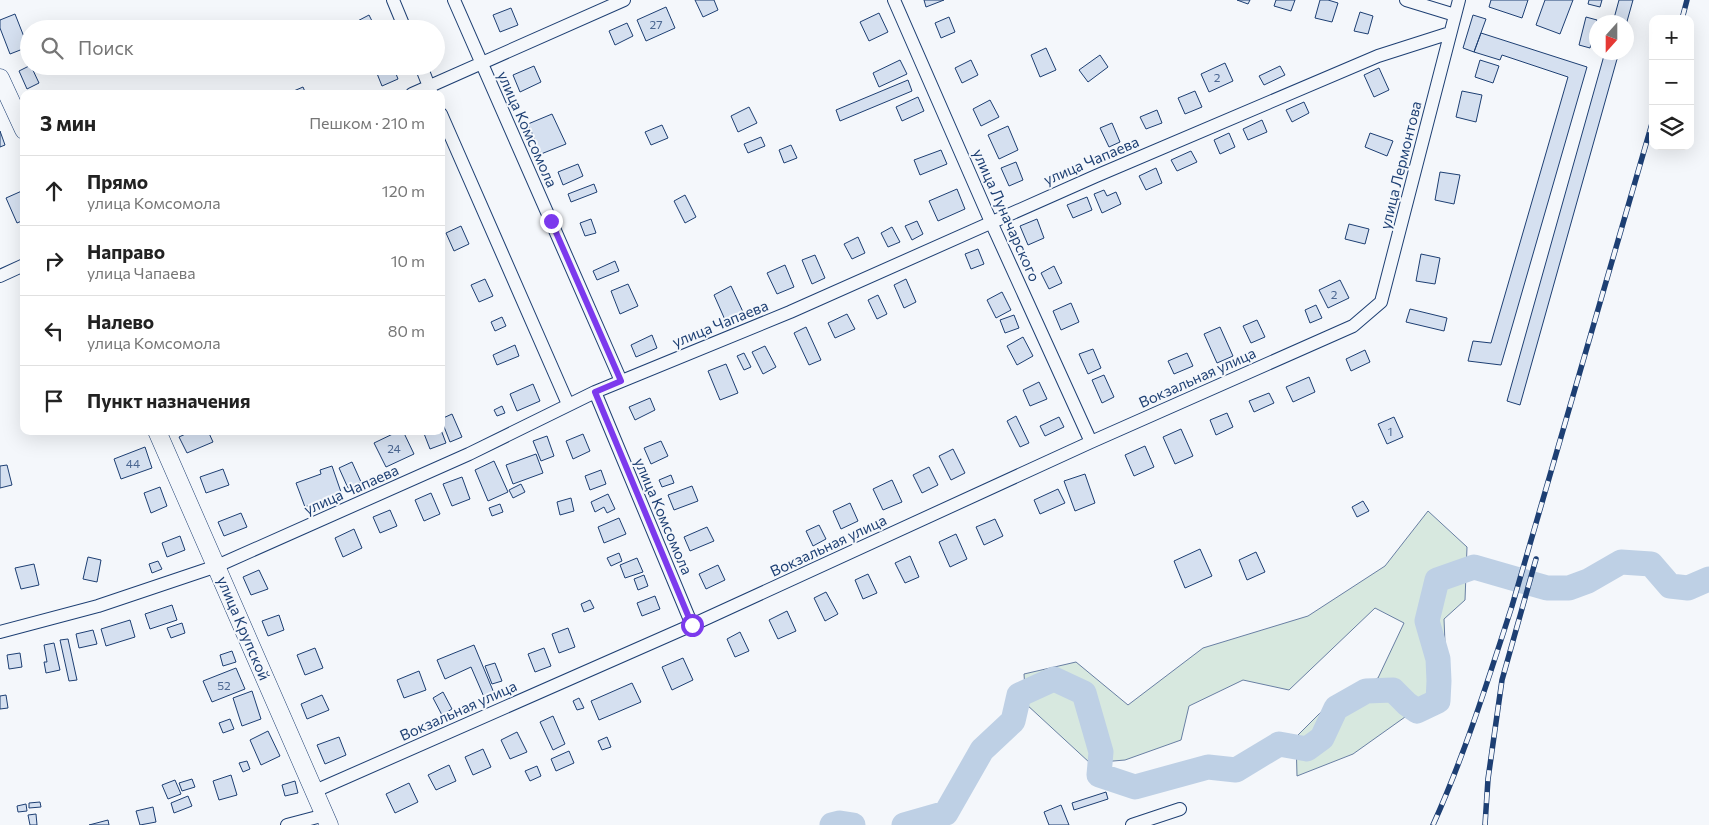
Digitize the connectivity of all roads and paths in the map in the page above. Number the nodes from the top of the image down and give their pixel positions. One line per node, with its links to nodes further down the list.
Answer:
1 (393, 0): 8 (street)
2 (454, 0): 10 (street, улица Комсомола)
3 (624, 0): 10 (street)
4 (894, 0): 16 (street, улица Луначарского)
5 (1406, 0): 7 (street)
6 (1459, 0): 7 (street, улица Лермонтова)
7 (1455, 15): 9 (street, улица Лермонтова)
8 (401, 20)
9 (1450, 33): 16 (street, улица Чапаева); 19 (street, улица Лермонтова)
10 (480, 63): 13 (street); 20 (street, улица Комсомола)
11 (425, 75): 13 (street)
12 (0, 78): 14 (main road)
13 (431, 90)
14 (20, 121)
15 (445, 123): 22 (street)
16 (992, 222): 20 (street, улица Чапаева); 24 (street, улица Луначарского)
17 (20, 267): 18 (street)
18 (0, 276)
19 (1353, 326): 24 (street, Вокзальная улица)
20 (621, 381): 21 (street, улица Чапаева)
21 (595, 392): 22 (street, улица Чапаева); 26 (street, улица Комсомола)
22 (568, 404): 25 (street, улица Чапаева)
23 (159, 435): 25 (main road, улица Крупской)
24 (1091, 442): 26 (street, Вокзальная улица)
25 (217, 566): 27 (street, улица Чапаева); 28 (main road, улица Крупской)
26 (692, 625): 28 (street, Вокзальная улица)
27 (0, 632)
28 (315, 792): 30 (main road, улица Крупской)
29 (1180, 809): 32 (street)
30 (327, 820): 31 (street)
31 (286, 825)
32 (1132, 825)

